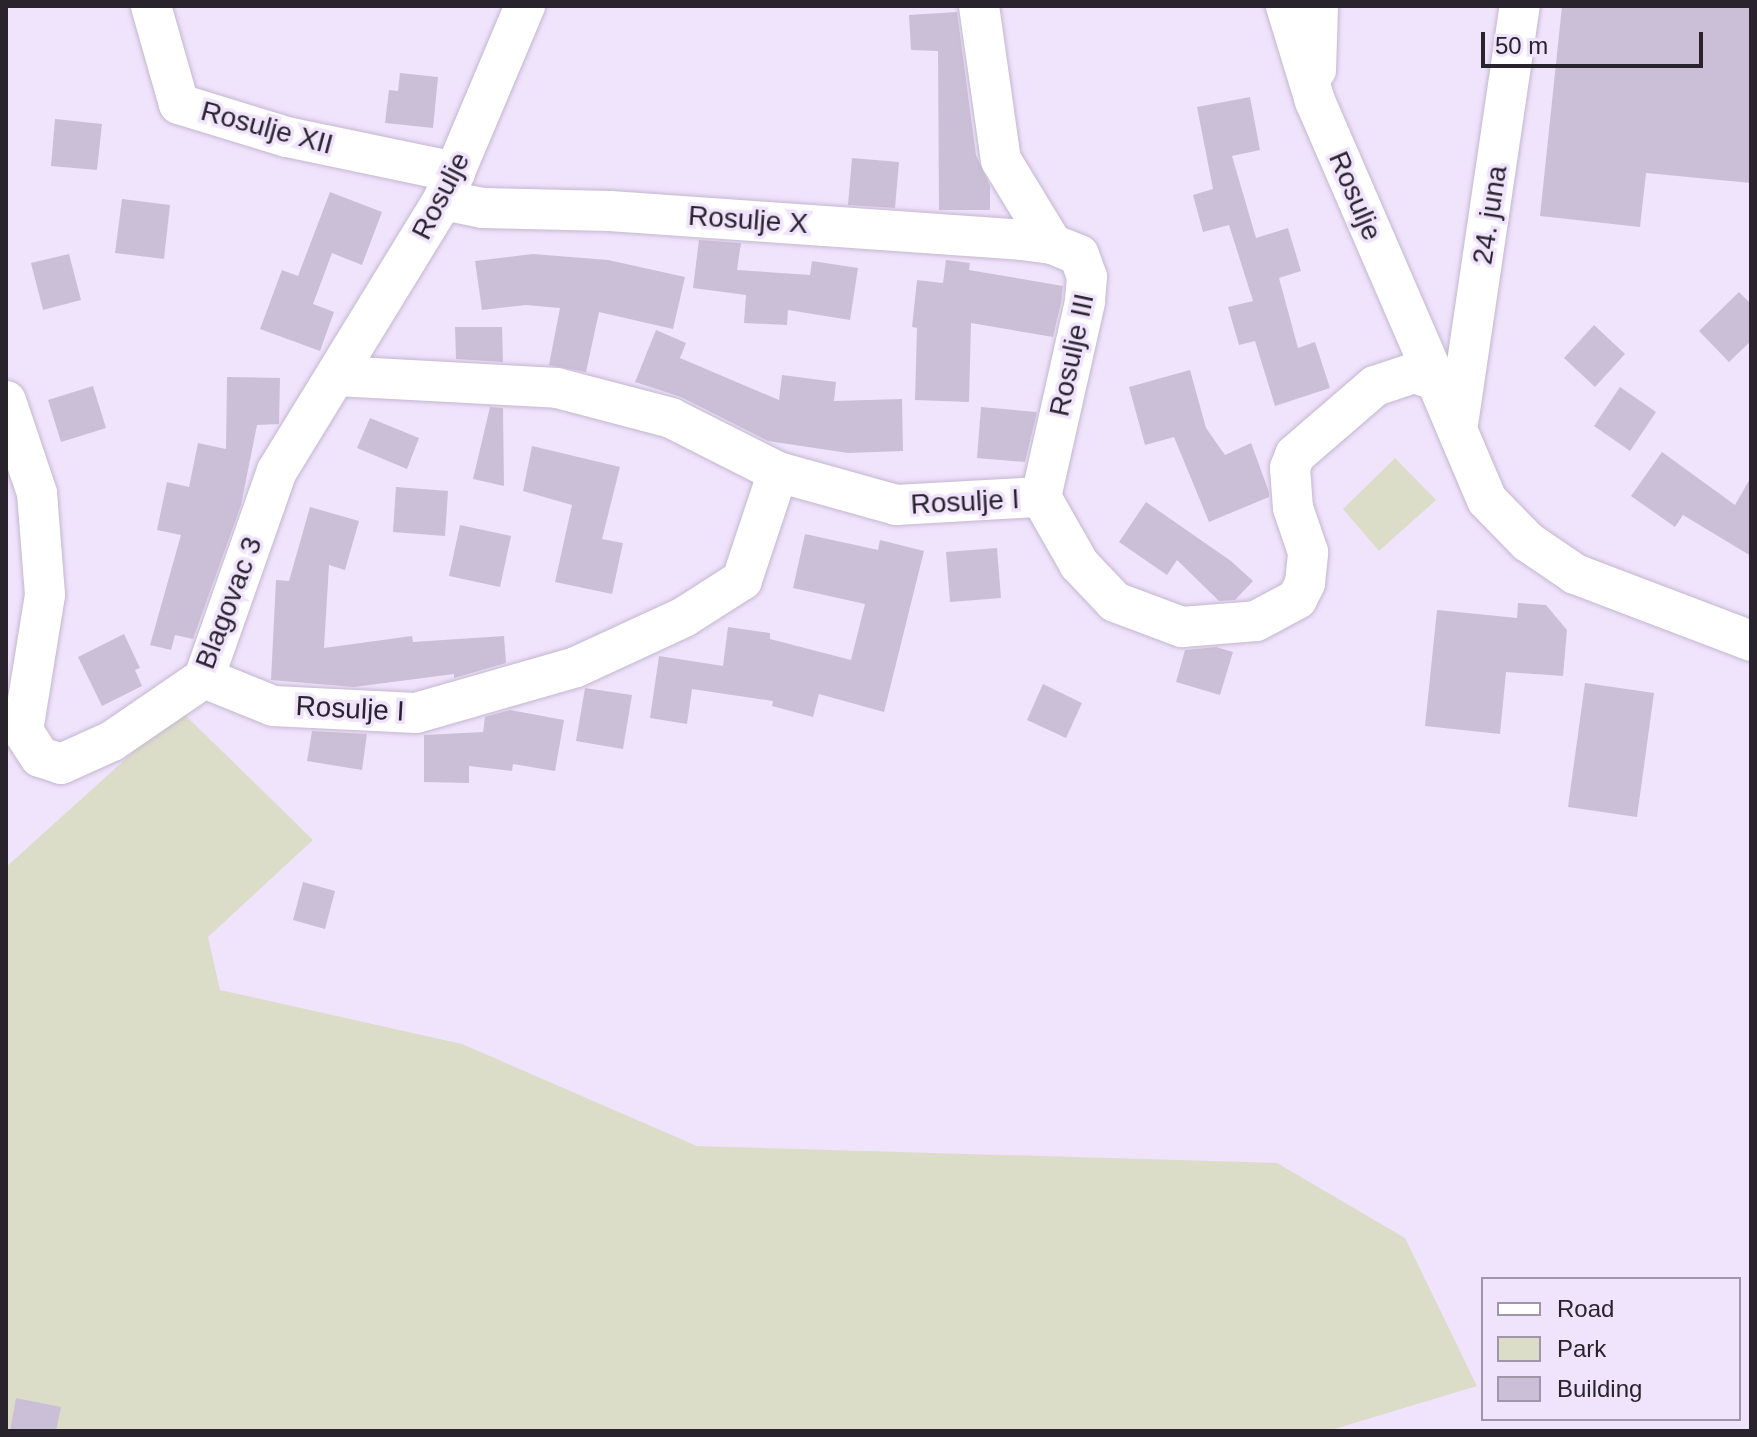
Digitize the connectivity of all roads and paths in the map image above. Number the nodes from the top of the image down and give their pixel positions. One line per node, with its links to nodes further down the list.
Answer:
1 (151, 6): 8 (street, Rosulje XII)
2 (525, 6): 8 (street, Rosulje)
3 (979, 6): 9 (street, Rosulje III)
4 (1286, 6): 7 (street, Rosulje)
5 (1318, 6): 7 (street)
6 (1520, 6): 13 (street, 24. juna)
7 (1315, 101): 11 (street, Rosulje)
8 (449, 186): 9 (street, Rosulje X); 10 (street, Rosulje)
9 (1052, 244): 15 (street, Rosulje III)
10 (337, 376): 14 (street, Rosulje I); 17 (street, Blagovac 3)
11 (1436, 380): 13 (street); 15 (street, Rosulje I)
12 (6, 401): 17 (street, Blagovac 3)
13 (1458, 424): 16 (street)
14 (778, 472): 15 (street, Rosulje I); 17 (street, Rosulje I)
15 (1041, 497)
16 (1751, 641)
17 (204, 678)

